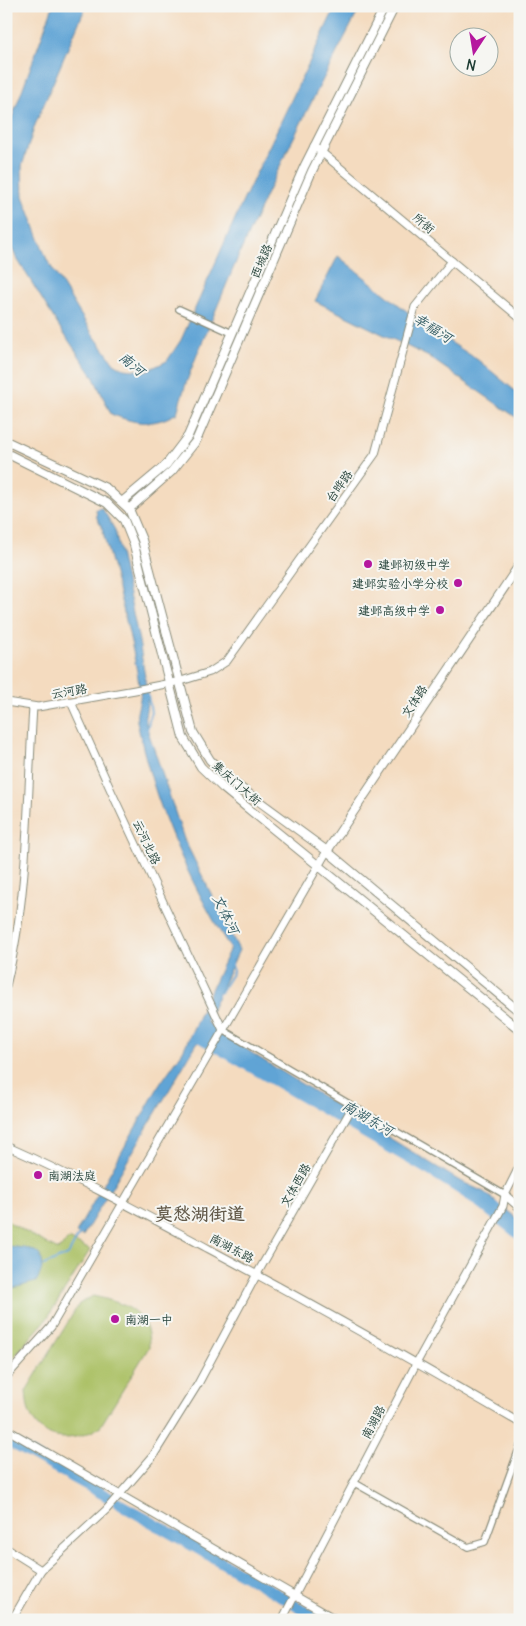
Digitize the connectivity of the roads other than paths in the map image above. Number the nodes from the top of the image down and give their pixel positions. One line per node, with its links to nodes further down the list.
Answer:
1 (385, 6): 3 (main road, 西城路)
2 (395, 6): 4 (main road, 西城路)
3 (314, 146): 4 (street, 所街); 8 (main road, 西城路)
4 (321, 152): 5 (street, 所街); 12 (main road, 西城路)
5 (452, 261): 7 (street, 所街); 14 (street, 台晔路)
6 (179, 309): 8 (street)
7 (520, 318)
8 (232, 333): 11 (main road, 西城路)
9 (6, 441): 11 (main road, 集庆门大街)
10 (6, 453): 15 (main road, 集庆门大街)
11 (123, 501): 12 (main road, 集庆门大街)
12 (129, 509): 14 (main road, 集庆门大街)
13 (520, 564): 20 (main road, 文体路)
14 (181, 681): 15 (street, 台晔路); 20 (main road, 集庆门大街)
15 (171, 684): 16 (street, 台晔路); 21 (main road, 集庆门大街)
16 (156, 686): 18 (street, 云河路)
17 (6, 702): 19 (street, 云河路)
18 (71, 702): 19 (street, 云河路); 25 (street, 云河北路)
19 (33, 707): 22 (street)
20 (327, 851): 21 (street); 23 (main road, 集庆门大街)
21 (318, 866): 24 (main road, 集庆门大街); 25 (street)
22 (6, 986)
23 (520, 1012)
24 (520, 1030)
25 (223, 1032): 26 (street); 30 (street)
26 (353, 1106): 29 (street); 32 (street, 文体西路)
27 (6, 1146): 30 (street, 南湖东路)
28 (520, 1165): 29 (street)
29 (505, 1195): 31 (street); 33 (street, 南湖路)
30 (124, 1203): 32 (street, 南湖东路); 34 (street)
31 (520, 1208)
32 (257, 1274): 33 (street, 南湖东路); 39 (street, 文体西路)
33 (417, 1362): 35 (street, 南湖东路); 38 (street, 南湖路)
34 (6, 1377)
35 (520, 1423)
36 (6, 1430): 39 (street)
37 (520, 1446): 38 (street)
38 (353, 1482): 42 (street, 南湖路)
39 (119, 1495): 41 (street, 文体西路); 42 (street)
40 (6, 1548): 41 (street)
41 (41, 1570): 43 (street, 文体西路)
42 (294, 1595): 44 (street, 南湖路); 45 (street)
43 (12, 1620)
44 (282, 1620)
45 (337, 1620)

